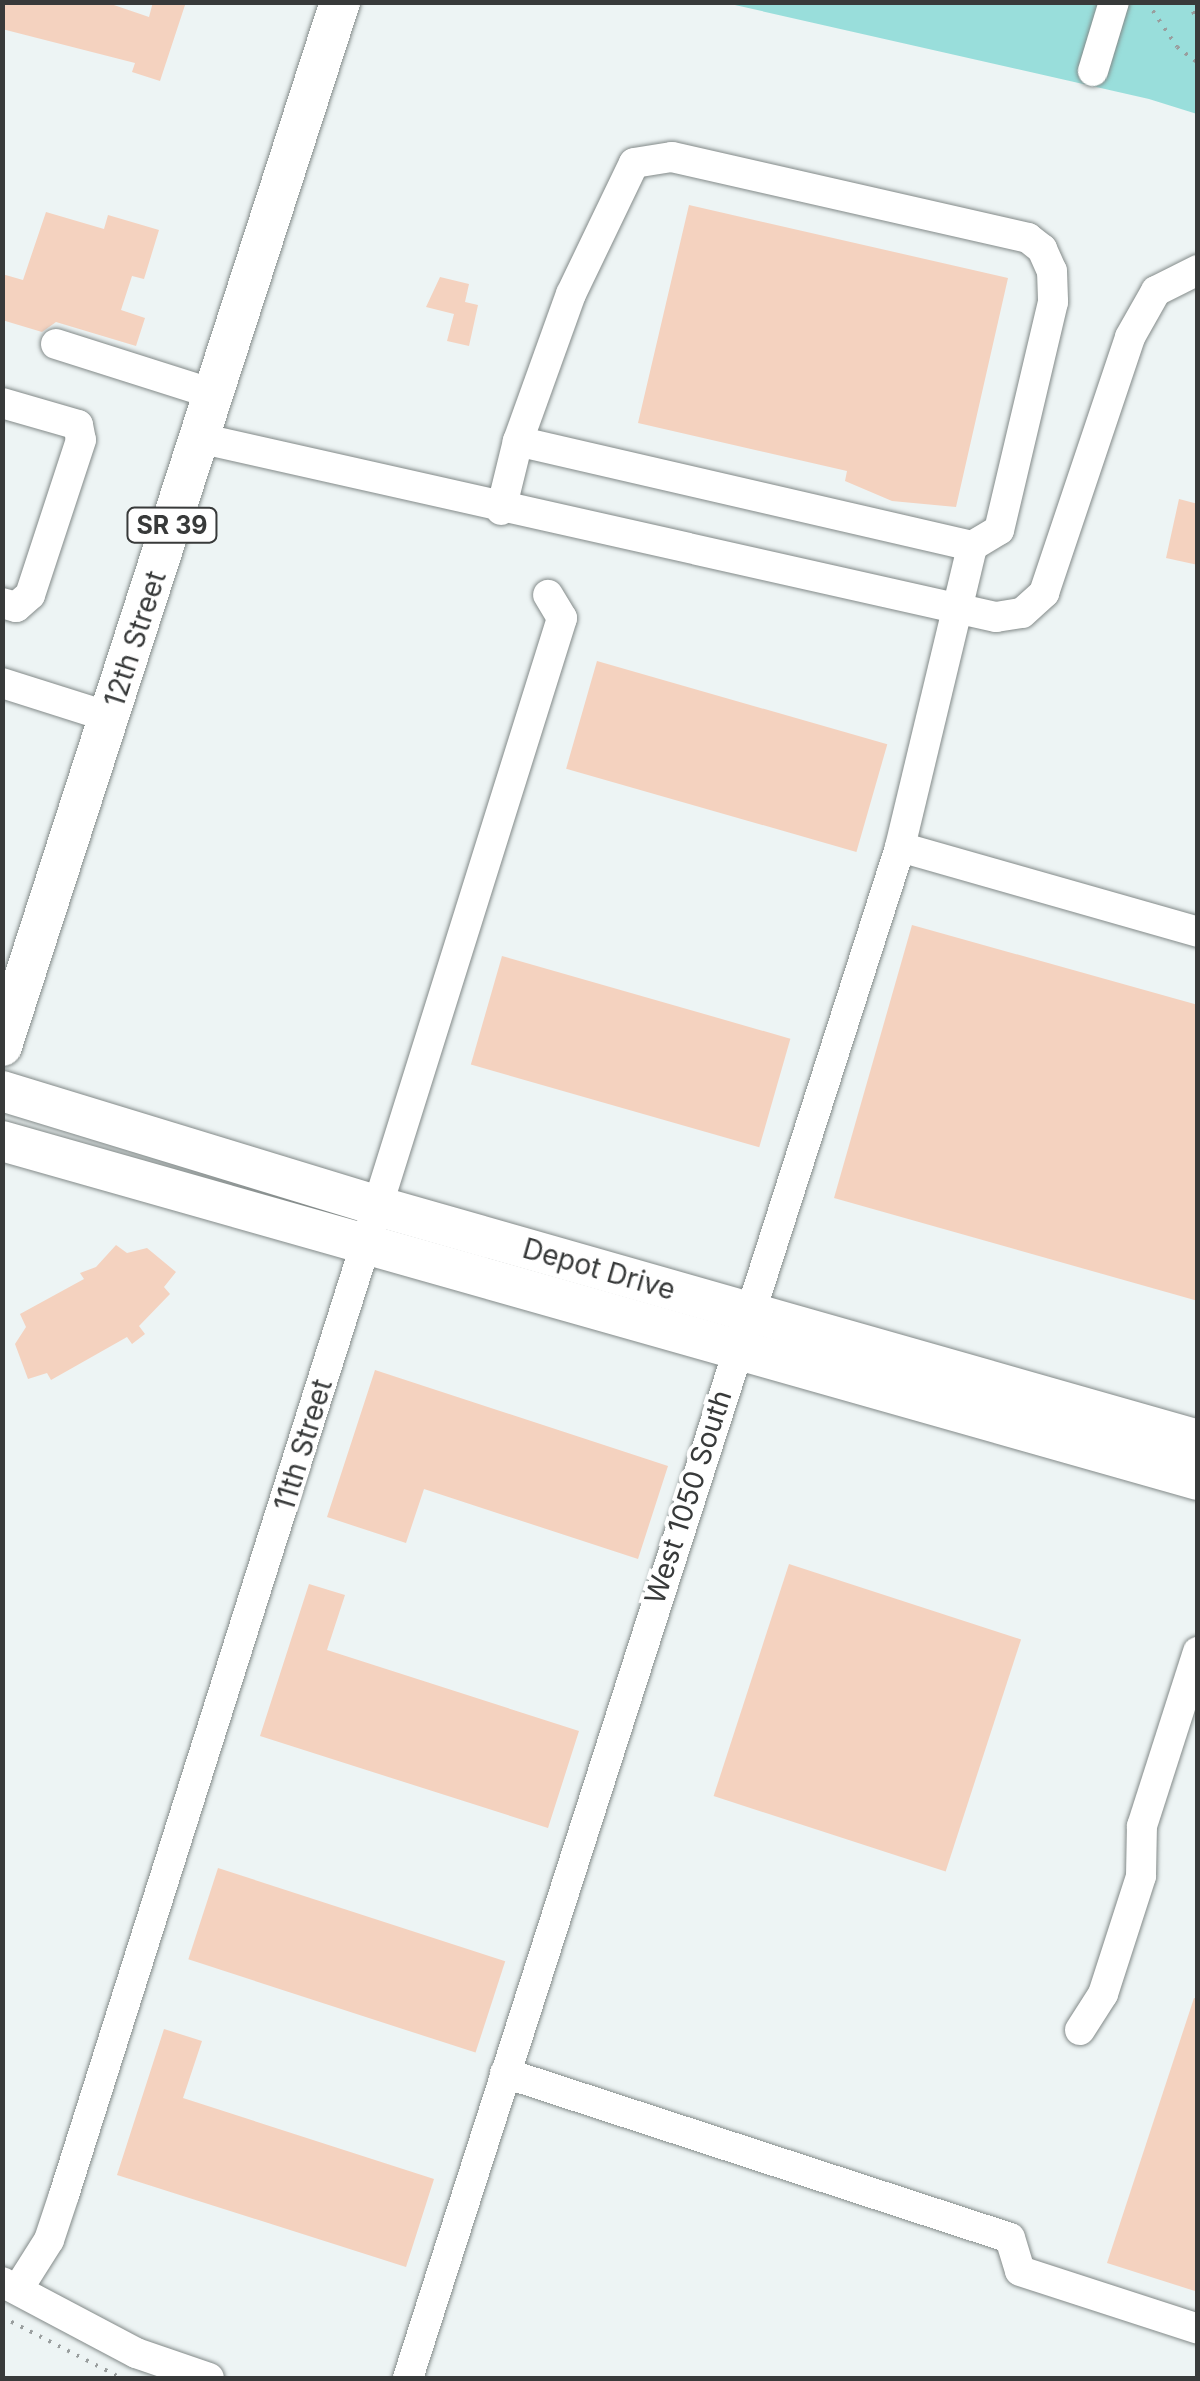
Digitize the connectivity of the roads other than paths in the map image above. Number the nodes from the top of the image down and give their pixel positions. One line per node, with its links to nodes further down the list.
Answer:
1 (340, 2): 6 (main road, 12th Street / SR 39)
2 (1114, 2): 3 (street)
3 (1093, 71)
4 (1198, 270): 14 (street)
5 (56, 344): 6 (street)
6 (214, 394): 8 (main road, 12th Street / SR 39)
7 (2, 402): 13 (street)
8 (200, 438): 10 (street); 16 (main road, 12th Street / SR 39)
9 (518, 442): 10 (street); 11 (street); 11 (street)
10 (501, 510): 14 (street)
11 (972, 546): 14 (street, West 1050 South)
12 (548, 595): 22 (street, 11th Street)
13 (2, 604)
14 (955, 612): 17 (street, West 1050 South)
15 (2, 683): 16 (street)
16 (109, 717): 19 (main road, 12th Street / SR 39)
17 (900, 847): 18 (street); 24 (street, West 1050 South)
18 (1198, 932)
19 (2, 1046)
20 (2, 1091): 22 (main road, Depot Drive)
21 (2, 1141): 23 (main road, Depot Drive)
22 (377, 1206): 23 (street, 11th Street); 24 (main road, Depot Drive)
23 (365, 1246): 25 (main road, Depot Drive); 31 (street, 11th Street)
24 (747, 1312): 25 (street, West 1050 South); 26 (main road, Depot Drive)
25 (735, 1350): 27 (main road, Depot Drive); 30 (street, West 1050 South)
26 (1198, 1440)
27 (1198, 1480)
28 (1198, 1652): 29 (street)
29 (1080, 2030)
30 (504, 2072): 32 (street); 34 (street, West 1050 South)
31 (10, 2286): 33 (street)
32 (1198, 2329)
33 (209, 2378)
34 (408, 2378)

